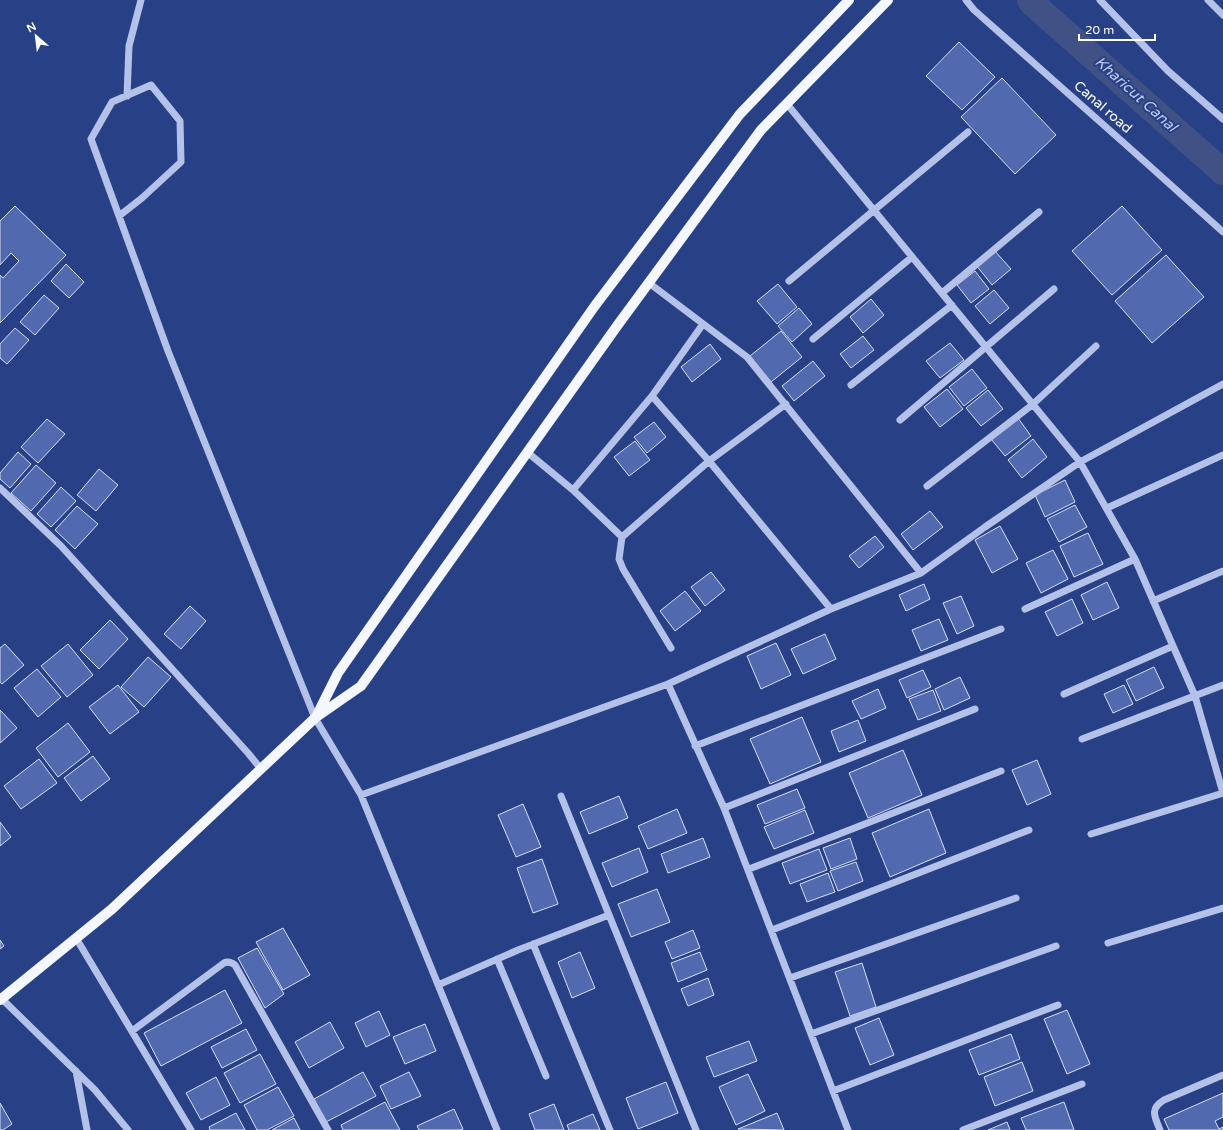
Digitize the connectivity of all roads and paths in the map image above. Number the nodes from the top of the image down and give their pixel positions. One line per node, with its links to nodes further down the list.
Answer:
1 (141, 0): 8 (street)
2 (849, 0): 55 (main road)
3 (888, 0): 9 (main road)
4 (966, 0): 15 (street, Canal road)
5 (1100, 0): 10 (street)
6 (1208, 0): 7 (street)
7 (1223, 15)
8 (127, 96): 14 (street); 14 (street)
9 (787, 104): 12 (street); 18 (main road)
10 (1223, 119)
11 (968, 132): 12 (street)
12 (874, 210): 16 (street); 17 (street)
13 (1039, 212): 20 (street)
14 (119, 216): 55 (street)
15 (1223, 232)
16 (912, 257): 20 (street); 23 (street)
17 (789, 281)
18 (649, 283): 22 (street); 32 (main road)
19 (1054, 290): 25 (street)
20 (942, 293): 21 (street)
21 (952, 305): 25 (street); 27 (street)
22 (703, 324): 28 (street); 29 (street)
23 (813, 339)
24 (1096, 346): 30 (street)
25 (986, 348): 30 (street); 31 (street)
26 (1223, 384): 35 (street)
27 (851, 385)
28 (652, 396): 34 (street); 38 (street)
29 (786, 404): 34 (street); 43 (street)
30 (1032, 405): 35 (street); 36 (street)
31 (900, 420)
32 (527, 452): 38 (street); 55 (main road)
33 (1223, 455): 39 (street)
34 (709, 461): 40 (street); 45 (street)
35 (1080, 462): 39 (street); 43 (street)
36 (927, 486)
37 (0, 488): 58 (street)
38 (573, 490): 40 (street)
39 (1107, 508): 41 (street)
40 (622, 538): 49 (street)
41 (1135, 560): 44 (street); 46 (street)
42 (1223, 571): 44 (street)
43 (921, 573): 45 (street)
44 (1153, 601): 48 (street)
45 (831, 609): 50 (street)
46 (1024, 609)
47 (1001, 629): 57 (street)
48 (1173, 646): 52 (street); 53 (street)
49 (671, 648)
50 (668, 684): 57 (street); 61 (street)
51 (1223, 685): 53 (street)
52 (1064, 694)
53 (1194, 696): 56 (street); 60 (street)
54 (975, 710): 63 (street)
55 (315, 718): 58 (main road); 61 (street)
56 (1082, 739)
57 (695, 746): 63 (street)
58 (261, 769): 71 (main road)
59 (1000, 771): 66 (street)
60 (1223, 793): 65 (street)
61 (361, 795): 77 (street)
62 (561, 796): 69 (street)
63 (724, 808): 66 (street)
64 (1029, 830): 70 (street)
65 (1091, 834)
66 (748, 870): 70 (street)
67 (1016, 898): 76 (street)
68 (1223, 908): 72 (street)
69 (609, 915): 73 (street); 93 (street)
70 (772, 930): 76 (street)
71 (76, 938): 78 (main road); 80 (street)
72 (1108, 943)
73 (533, 944): 75 (street); 92 (street)
74 (1056, 946): 81 (street)
75 (497, 959): 77 (street); 84 (street)
76 (790, 978): 81 (street)
77 (438, 985): 91 (street)
78 (0, 998): 82 (street)
79 (1058, 1005): 86 (street)
80 (132, 1031): 89 (street); 90 (street)
81 (811, 1034): 86 (street)
82 (76, 1071): 87 (street); 88 (street)
83 (1223, 1075): 96 (street)
84 (546, 1076)
85 (1082, 1084): 95 (street)
86 (833, 1092): 94 (street)
87 (87, 1130)
88 (128, 1130)
89 (190, 1130)
90 (328, 1130)
91 (497, 1130)
92 (610, 1130)
93 (696, 1130)
94 (848, 1130)
95 (963, 1130)
96 (1160, 1130)

